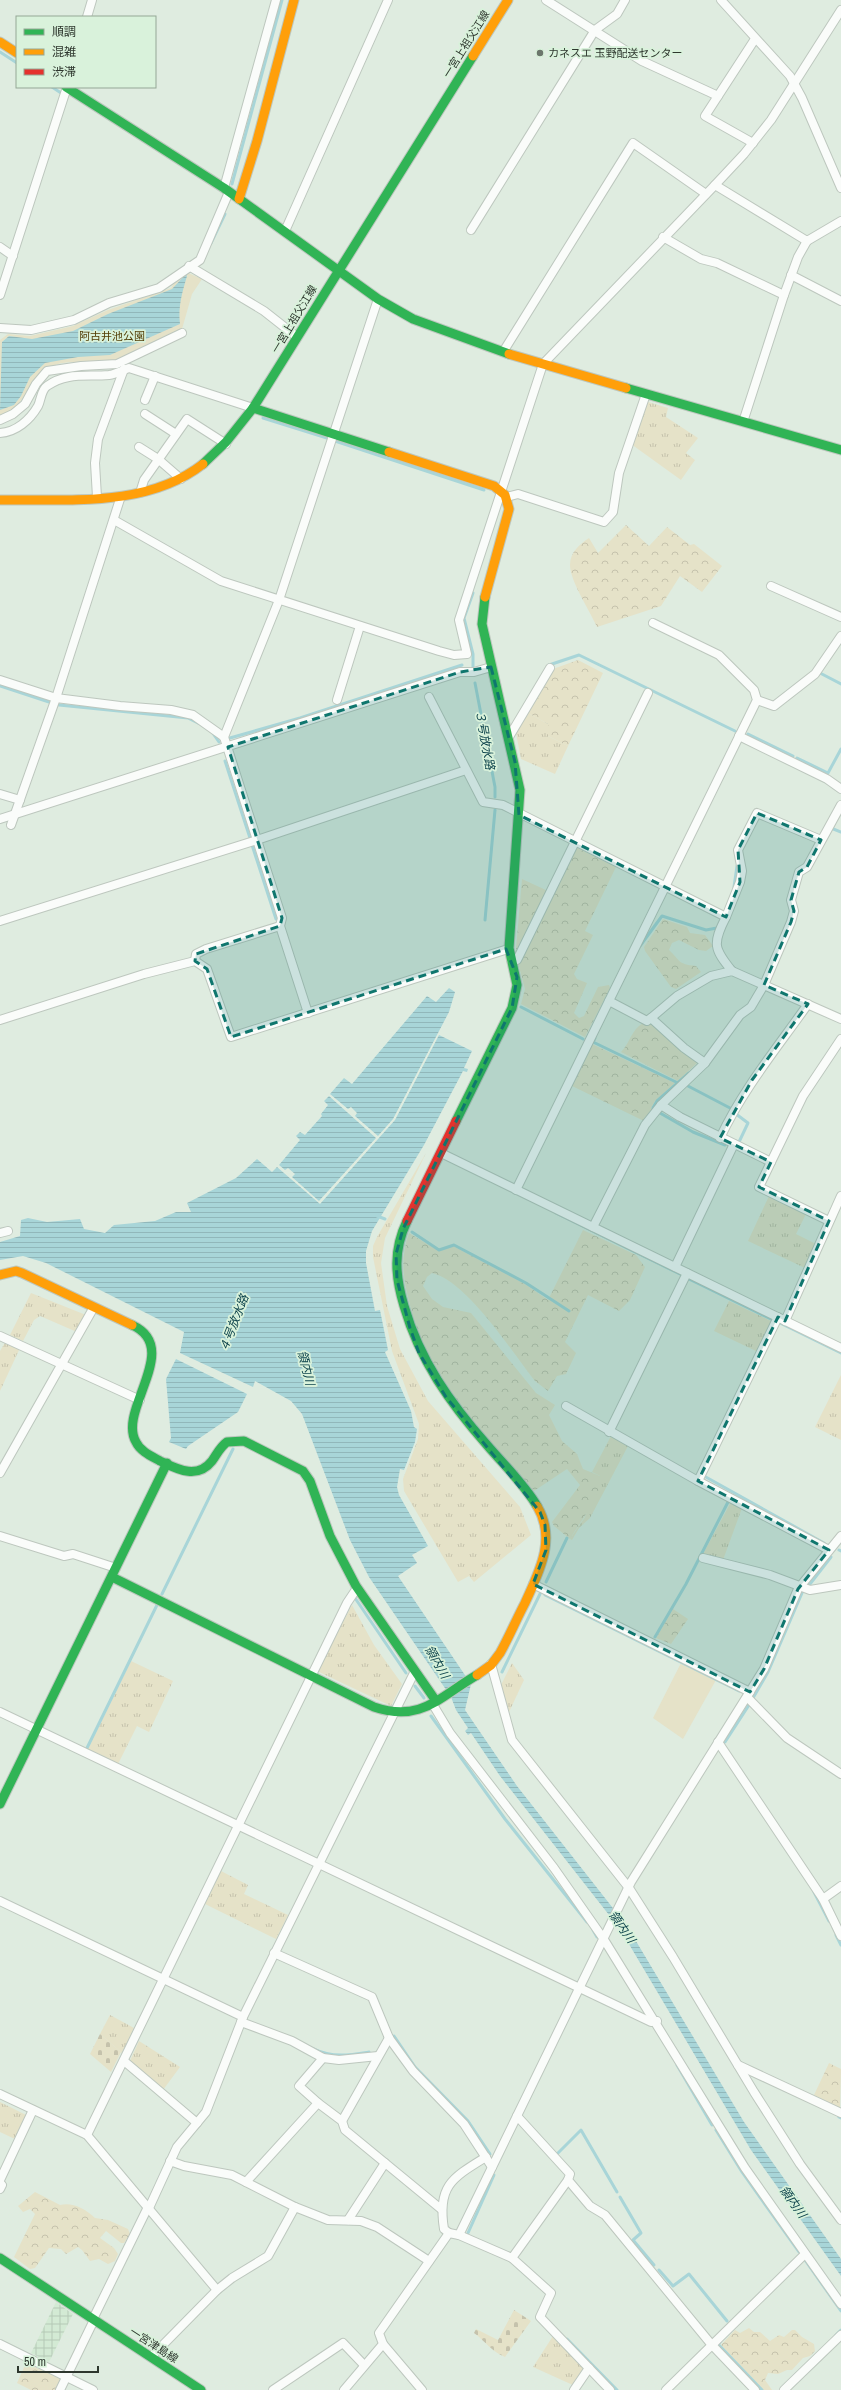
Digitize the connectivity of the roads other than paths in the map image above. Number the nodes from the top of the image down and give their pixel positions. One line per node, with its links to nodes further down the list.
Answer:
1 (92, 0): 10 (street)
2 (276, 0): 22 (street)
3 (294, 0): 24 (street)
4 (388, 0): 27 (street)
5 (508, 0): 33 (street, 一宮上祖父江線)
6 (546, 0): 11 (street)
7 (625, 0): 11 (street)
8 (721, 0): 12 (street)
9 (841, 10): 15 (street)
10 (87, 16)
11 (595, 30): 18 (street); 26 (street)
12 (755, 40): 15 (street); 18 (street)
13 (0, 42): 14 (street)
14 (16, 52)
15 (794, 84): 19 (street); 21 (street)
16 (67, 88): 31 (street)
17 (69, 88): 22 (street)
18 (718, 96): 19 (street)
19 (753, 143): 20 (street)
20 (715, 185): 23 (street); 29 (street)
21 (841, 188)
22 (227, 190): 24 (street); 32 (street)
23 (706, 194): 28 (street); 42 (street)
24 (239, 199): 27 (street)
25 (841, 221): 29 (street)
26 (471, 230)
27 (285, 231): 33 (street)
28 (663, 238): 36 (street); 44 (street)
29 (807, 241): 34 (street)
30 (0, 247): 31 (street)
31 (13, 256): 35 (street)
32 (189, 266): 39 (street); 41 (street)
33 (338, 269): 37 (street); 41 (street, 一宮上祖父江線)
34 (791, 275): 36 (street); 38 (street)
35 (0, 295)
36 (784, 295): 52 (street)
37 (378, 299): 42 (street); 54 (street)
38 (841, 301)
39 (0, 328)
40 (182, 333): 43 (street)
41 (297, 337): 49 (street, 一宮上祖父江線)
42 (503, 352): 44 (street)
43 (127, 361): 45 (street); 51 (street)
44 (543, 364): 47 (street); 62 (street)
45 (123, 370): 46 (street); 53 (street); 64 (street)
46 (155, 376): 48 (street); 49 (street)
47 (646, 394): 52 (street); 62 (street)
48 (145, 400)
49 (254, 408): 54 (street); 56 (street, 一宮上祖父江線)
50 (145, 414): 55 (street)
51 (0, 420)
52 (743, 422): 58 (street)
53 (0, 433)
54 (332, 433): 62 (street); 68 (street)
55 (176, 434): 56 (street); 59 (street)
56 (226, 444): 60 (street, 一宮上祖父江線)
57 (139, 447): 59 (street)
58 (841, 450)
59 (158, 459): 60 (street); 61 (street)
60 (181, 478): 61 (street, 一宮上祖父江線)
61 (140, 493): 63 (street, 一宮上祖父江線)
62 (504, 493): 71 (street); 73 (street)
63 (121, 496): 64 (street, 一宮上祖父江線); 66 (street)
64 (97, 497): 65 (street, 一宮上祖父江線)
65 (0, 500)
66 (114, 520): 68 (street); 78 (street)
67 (771, 586): 69 (street)
68 (279, 600): 71 (street); 82 (street)
69 (841, 617)
70 (653, 623): 80 (street)
71 (360, 626): 79 (street)
72 (841, 636): 80 (street)
73 (492, 667): 83 (street); 84 (street)
74 (550, 668): 83 (street)
75 (0, 680): 78 (street)
76 (648, 693): 96 (street)
77 (429, 697): 85 (street)
78 (56, 698): 82 (street); 88 (street)
79 (337, 700)
80 (757, 700): 81 (street)
81 (739, 736): 86 (street); 97 (street)
82 (224, 737): 84 (street)
83 (509, 737): 91 (street)
84 (228, 747): 90 (street); 94 (street)
85 (466, 770): 91 (street); 94 (street)
86 (841, 789)
87 (0, 794): 88 (street)
88 (20, 800): 90 (street)
89 (841, 804): 95 (street)
90 (15, 814): 92 (street); 93 (street)
91 (519, 815): 96 (street); 101 (street)
92 (0, 819)
93 (12, 825)
94 (257, 840): 99 (street); 100 (street)
95 (821, 840): 98 (street); 105 (street)
96 (575, 843): 97 (street); 102 (street)
97 (665, 887): 98 (street); 106 (street)
98 (726, 918): 104 (street)
99 (0, 921)
100 (280, 926): 103 (street); 108 (street)
101 (508, 949): 102 (street); 108 (street)
102 (511, 960): 117 (street)
103 (195, 961): 108 (street); 111 (street)
104 (732, 971): 105 (street); 109 (street)
105 (764, 985): 107 (street); 113 (street)
106 (609, 1001): 109 (street); 119 (street)
107 (808, 1004): 110 (street); 115 (street)
108 (308, 1013)
109 (651, 1018): 113 (street)
110 (841, 1019)
111 (0, 1020)
112 (841, 1039): 118 (street)
113 (705, 1063): 114 (street)
114 (661, 1105): 115 (street); 122 (street)
115 (720, 1138): 116 (street)
116 (734, 1144): 118 (street); 123 (street)
117 (441, 1153): 119 (street); 143 (street)
118 (770, 1162): 121 (street)
119 (516, 1190): 122 (street)
120 (841, 1196): 121 (street)
121 (829, 1222): 127 (street)
122 (593, 1227): 123 (street)
123 (675, 1267): 124 (street)
124 (687, 1273): 127 (street); 133 (street)
125 (0, 1275): 126 (street)
126 (94, 1306): 130 (street); 131 (street)
127 (781, 1319): 129 (street); 136 (street)
128 (0, 1336): 130 (street)
129 (841, 1348)
130 (62, 1364): 131 (street); 135 (street)
131 (140, 1400): 134 (street)
132 (566, 1406): 133 (street)
133 (608, 1432): 136 (street)
134 (167, 1463): 141 (street); 146 (street)
135 (0, 1472)
136 (698, 1481): 139 (street)
137 (0, 1536): 141 (street)
138 (841, 1536): 139 (street)
139 (829, 1550): 145 (street)
140 (703, 1558): 145 (street)
141 (116, 1568): 142 (street)
142 (112, 1577): 149 (street); 154 (street)
143 (533, 1584): 147 (street); 150 (street)
144 (841, 1585): 145 (street)
145 (801, 1586): 150 (street)
146 (357, 1588): 148 (street); 149 (street)
147 (491, 1664): 151 (street); 161 (street)
148 (415, 1671): 151 (street); 153 (street)
149 (312, 1676): 153 (street); 158 (street)
150 (748, 1694): 155 (street); 156 (street)
151 (434, 1702): 153 (street); 164 (street)
152 (0, 1712): 154 (street)
153 (392, 1714): 159 (street)
154 (37, 1729): 157 (street); 158 (street)
155 (718, 1742): 161 (street); 162 (street)
156 (841, 1774)
157 (0, 1804)
158 (238, 1826): 159 (street); 167 (street)
159 (317, 1864): 166 (street); 168 (street)
160 (841, 1886): 162 (street)
161 (629, 1888): 164 (street); 175 (street)
162 (823, 1899): 165 (street)
163 (0, 1901): 167 (street)
164 (605, 1935): 168 (street); 170 (street)
165 (841, 1936)
166 (274, 1953): 169 (street); 171 (street)
167 (164, 1979): 169 (street); 174 (street)
168 (579, 1988): 170 (street); 180 (street)
169 (242, 2019): 173 (street); 182 (street)
170 (657, 2022): 200 (street)
171 (389, 2038): 172 (street); 184 (street)
172 (378, 2056): 173 (street); 181 (street)
173 (323, 2058): 177 (street)
174 (124, 2061): 182 (street); 183 (street)
175 (738, 2065): 179 (street); 197 (street)
176 (0, 2094): 178 (street)
177 (318, 2103): 181 (street); 190 (street)
178 (34, 2110): 183 (street); 188 (street)
179 (841, 2113)
180 (517, 2116): 187 (street); 189 (street)
181 (342, 2121): 186 (street)
182 (197, 2123): 185 (street)
183 (87, 2135): 194 (street)
184 (486, 2157): 187 (street); 195 (street)
185 (170, 2161): 190 (street); 194 (street)
186 (385, 2163): 195 (street); 196 (street)
187 (492, 2167): 199 (street)
188 (0, 2180)
189 (568, 2180): 202 (street); 210 (street)
190 (246, 2182): 193 (street)
191 (0, 2183): 192 (street)
192 (0, 2189)
193 (295, 2207): 196 (street); 204 (street)
194 (149, 2208): 204 (street); 206 (street)
195 (441, 2209): 198 (street)
196 (348, 2220): 203 (street)
197 (841, 2220)
198 (449, 2233): 199 (street); 203 (street)
199 (459, 2235): 202 (street)
200 (805, 2254): 205 (street); 210 (street)
201 (0, 2258): 206 (street, 一宮津島線)
202 (512, 2258): 213 (street)
203 (429, 2261): 209 (street)
204 (217, 2290): 211 (street)
205 (841, 2304)
206 (94, 2319): 211 (street, 一宮津島線); 214 (street)
207 (841, 2335): 225 (street)
208 (0, 2344): 214 (street)
209 (383, 2344): 212 (street); 220 (street)
210 (711, 2344): 223 (street); 224 (street)
211 (151, 2357): 217 (street, 一宮津島線)
212 (364, 2365): 218 (street); 219 (street)
213 (589, 2368): 221 (street); 222 (street)
214 (66, 2377): 215 (street); 216 (street)
215 (60, 2390)
216 (93, 2390)
217 (201, 2390)
218 (273, 2390)
219 (344, 2390)
220 (422, 2390)
221 (574, 2390)
222 (610, 2390)
223 (666, 2390)
224 (755, 2390)
225 (784, 2390)

